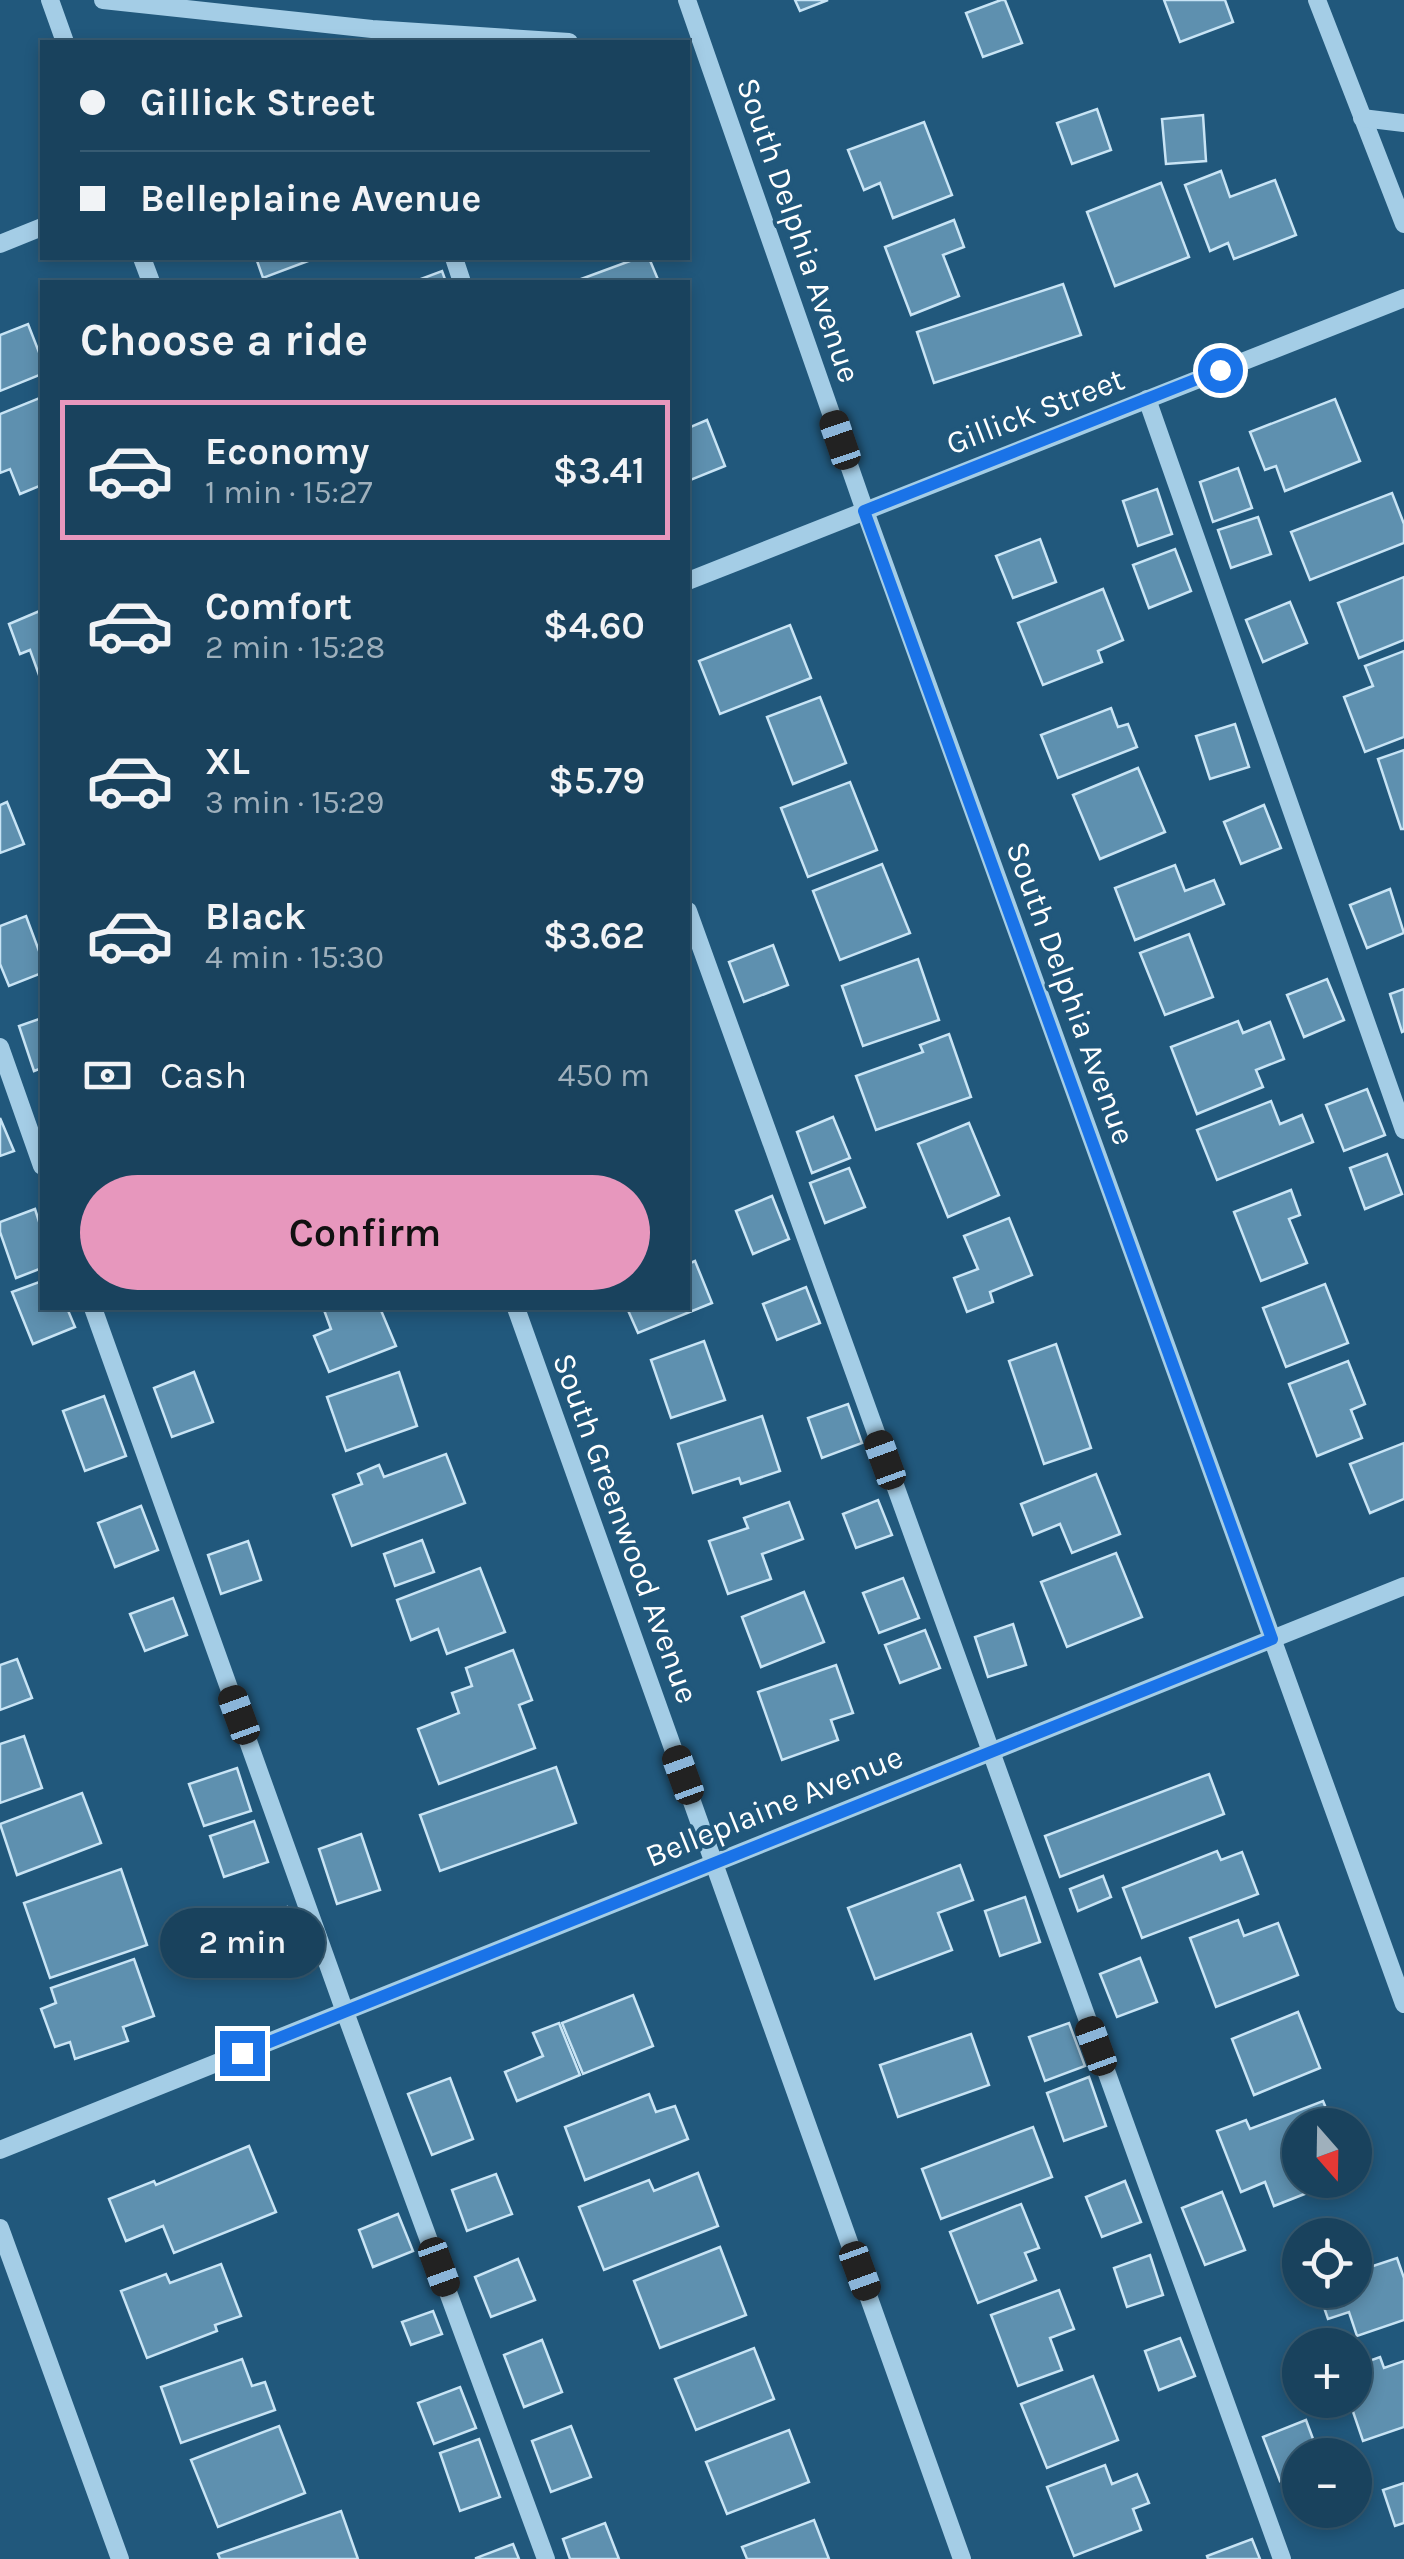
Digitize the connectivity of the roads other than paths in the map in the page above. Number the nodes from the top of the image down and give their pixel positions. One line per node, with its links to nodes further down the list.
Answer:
1 (50, 0): 6 (street)
2 (103, 0): 5 (street)
3 (686, 0): 8 (street, South Delphia Avenue)
4 (1317, 0): 9 (street)
5 (374, 36): 7 (street)
6 (64, 40)
7 (505, 40)
8 (696, 51): 16 (street, South Delphia Avenue)
9 (1362, 118): 10 (street); 11 (street)
10 (1404, 122)
11 (1404, 224)
12 (40, 229): 13 (street)
13 (0, 244)
14 (1404, 298): 15 (street, Gillick Street)
15 (1147, 400): 16 (street, Gillick Street); 20 (street)
16 (864, 511): 17 (street, Gillick Street); 25 (street, South Delphia Avenue)
17 (690, 580)
18 (690, 917): 26 (street)
19 (0, 1047): 21 (street)
20 (1404, 1130)
21 (40, 1160)
22 (94, 1310): 29 (street)
23 (517, 1310): 27 (street, South Greenwood Avenue)
24 (1404, 1586): 25 (street, Belleplaine Avenue)
25 (1272, 1639): 26 (street, Belleplaine Avenue); 28 (street, South Delphia Avenue)
26 (990, 1752): 27 (street, Belleplaine Avenue); 35 (street)
27 (714, 1863): 29 (street, Belleplaine Avenue); 34 (street, South Greenwood Avenue)
28 (1404, 2004)
29 (345, 2012): 30 (street, Belleplaine Avenue); 33 (street)
30 (0, 2150)
31 (0, 2228): 32 (street)
32 (120, 2559)
33 (546, 2559)
34 (962, 2559)
35 (1282, 2559)

